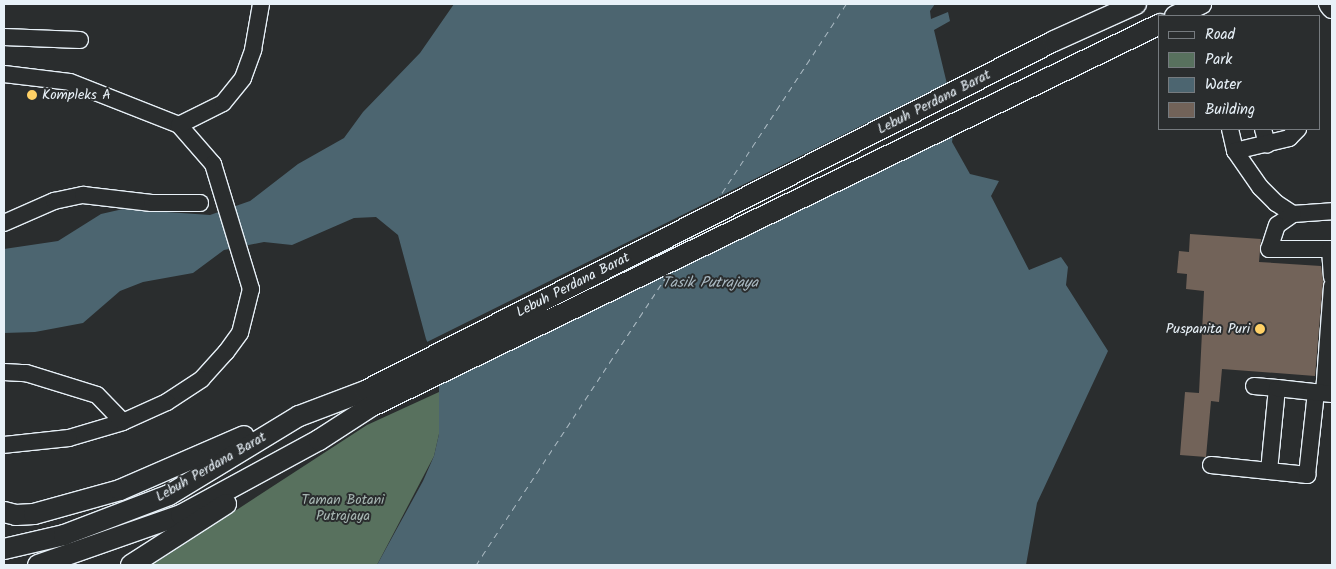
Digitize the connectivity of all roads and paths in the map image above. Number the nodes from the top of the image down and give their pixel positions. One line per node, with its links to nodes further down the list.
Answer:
1 (262, 4): 9 (lane)
2 (1136, 4): 24 (main road, Lebuh Perdana Barat)
3 (1201, 4): 4 (main road)
4 (1177, 15)
5 (1158, 25): 24 (main road, Lebuh Perdana Barat)
6 (4, 37): 7 (lane)
7 (80, 40)
8 (4, 74): 9 (lane)
9 (178, 125): 26 (lane)
10 (1230, 130): 13 (lane)
11 (1297, 130): 12 (lane)
12 (1265, 136): 13 (lane)
13 (1235, 151): 16 (lane)
14 (200, 203): 17 (lane)
15 (1332, 211): 16 (lane)
16 (1293, 214): 18 (lane)
17 (4, 223)
18 (1332, 278)
19 (1332, 286): 23 (lane)
20 (4, 372): 26 (lane)
21 (1254, 386): 22 (lane)
22 (1277, 388): 23 (lane); 30 (lane)
23 (1324, 393): 30 (lane)
24 (367, 399): 25 (main road, Lebuh Perdana Barat); 27 (main road, Lebuh Perdana Barat)
25 (299, 416): 31 (main road); 32 (main road, Lebuh Perdana Barat)
26 (124, 422): 28 (lane)
27 (319, 440): 33 (main road, Lebuh Perdana Barat); 34 (main road)
28 (4, 445)
29 (1212, 465): 30 (lane)
30 (1269, 471)
31 (4, 512)
32 (4, 549)
33 (38, 565)
34 (131, 565)

